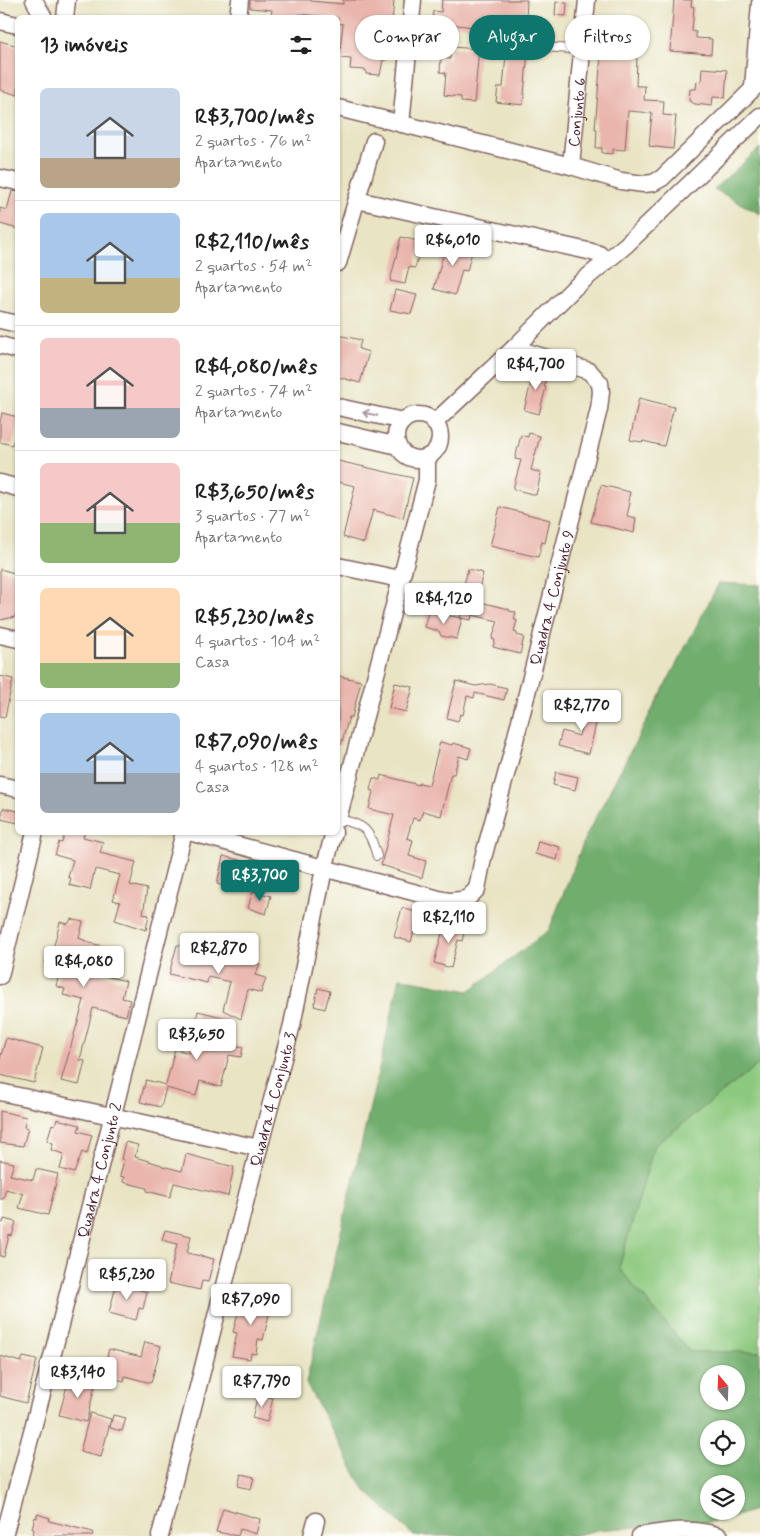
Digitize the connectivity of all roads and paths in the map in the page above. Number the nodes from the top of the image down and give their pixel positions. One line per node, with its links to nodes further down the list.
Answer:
1 (34, 0): 7 (street)
2 (67, 0): 8 (street)
3 (240, 0): 9 (street)
4 (413, 0): 17 (street)
5 (586, 0): 10 (street, Conjunto 6)
6 (760, 3): 14 (street)
7 (42, 15)
8 (65, 15)
9 (238, 15)
10 (585, 15)
11 (0, 21): 12 (street)
12 (15, 25)
13 (581, 60): 19 (street, Conjunto 6)
14 (756, 84): 19 (street)
15 (340, 109): 17 (street)
16 (760, 116): 24 (street)
17 (401, 124): 19 (street)
18 (374, 141): 22 (street)
19 (570, 166)
20 (0, 178): 21 (street)
21 (15, 181)
22 (357, 200): 23 (street); 24 (street)
23 (340, 256)
24 (607, 261): 28 (street)
25 (0, 320): 26 (street)
26 (15, 323)
27 (0, 345): 29 (street)
28 (514, 348): 32 (street); 51 (street, Quadra 4 Conjunto 9)
29 (15, 349)
30 (340, 407): 31 (street, one-way to 30)
31 (403, 421): 32 (street); 34 (street)
32 (434, 423): 35 (street)
33 (340, 432): 34 (street)
34 (398, 446): 35 (street)
35 (427, 457): 39 (street)
36 (0, 483): 37 (street)
37 (15, 487)
38 (340, 566): 39 (street)
39 (400, 579): 44 (street)
40 (0, 635): 41 (street)
41 (15, 639)
42 (0, 785): 43 (street)
43 (15, 789)
44 (340, 812)
45 (340, 819): 50 (lane)
46 (34, 835): 52 (street)
47 (183, 835): 55 (street, Quadra 4 Conjunto 2)
48 (200, 835): 51 (street, Quadra 4 Conjunto 9)
49 (333, 835): 51 (street, Quadra 4 Conjunto 3)
50 (378, 856)
51 (324, 868): 56 (street, Quadra 4 Conjunto 3)
52 (4, 940): 53 (street)
53 (0, 976)
54 (0, 1092): 55 (street)
55 (113, 1117): 56 (street); 57 (street, Quadra 4 Conjunto 2)
56 (259, 1148): 58 (street, Quadra 4 Conjunto 3)
57 (4, 1536)
58 (160, 1536)
59 (640, 1536): 60 (street)
60 (720, 1536)

